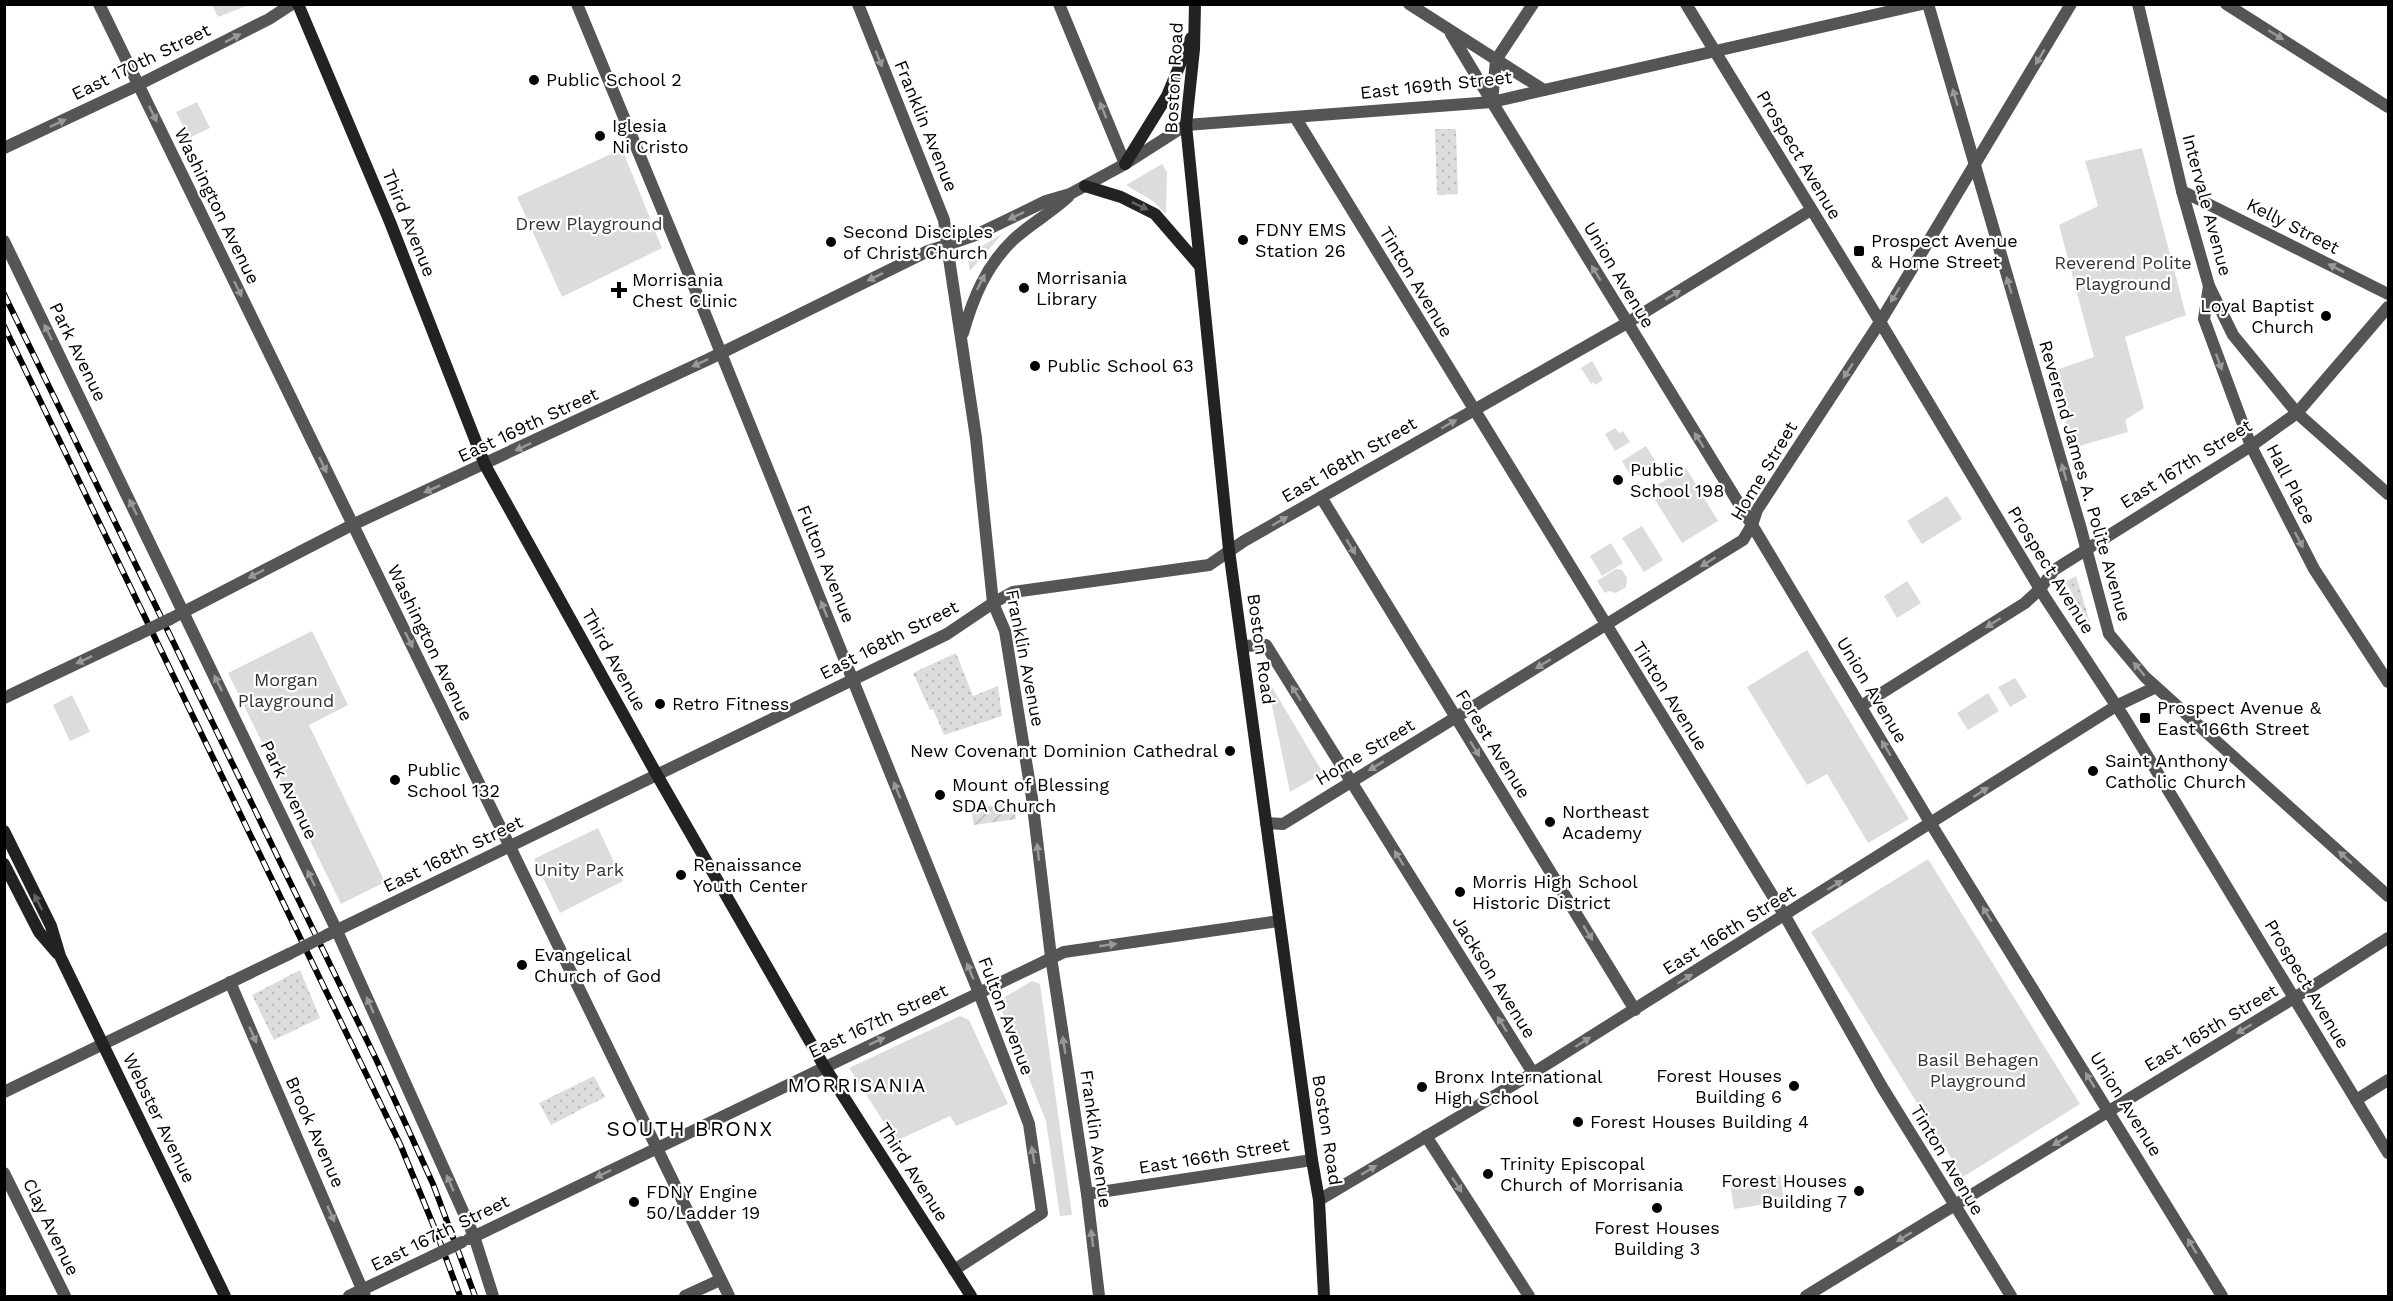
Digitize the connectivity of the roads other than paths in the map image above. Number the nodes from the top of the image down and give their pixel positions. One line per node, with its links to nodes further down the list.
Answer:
1 (99, 4): 21 (street, Washington Avenue)
2 (291, 4): 21 (street, East 170th Street, one-way to 2)
3 (298, 4): 47 (main road, Third Avenue)
4 (577, 4): 43 (street, Fulton Avenue)
5 (858, 4): 35 (street, Franklin Avenue, one-way to 35)
6 (1059, 4): 28 (street, one-way to 6)
7 (1195, 4): 17 (main road, Boston Road)
8 (1409, 4): 18 (street, Union Avenue)
9 (1533, 4): 20 (street)
10 (1686, 4): 19 (street, Prospect Avenue)
11 (1922, 4): 16 (street, East 169th Street)
12 (1928, 4): 29 (street, Reverend James A. Polite Avenue, one-way to 12)
13 (2138, 4): 31 (street, Intervale Avenue)
14 (2226, 4): 24 (street, one-way to 24)
15 (2074, 5): 29 (street, Home Street, one-way to 29)
16 (1904, 6): 19 (street, East 169th Street)
17 (1195, 29): 26 (main road, Boston Road); 28 (main road)
18 (1449, 31): 20 (street, Union Avenue); 23 (street, Union Avenue)
19 (1714, 51): 22 (street, East 169th Street); 33 (street, Prospect Avenue)
20 (1496, 60): 22 (street, Union Avenue); 23 (street)
21 (138, 85): 27 (street, East 170th Street, one-way to 21); 50 (street, Washington Avenue, one-way to 50)
22 (1544, 90): 23 (street, East 169th Street)
23 (1492, 102): 25 (street, East 169th Street); 41 (street, Union Avenue, one-way to 23)
24 (2388, 107)
25 (1296, 117): 26 (street, East 169th Street); 44 (street, Tinton Avenue)
26 (1186, 125): 28 (street, East 169th Street); 36 (main road, Boston Road)
27 (4, 148)
28 (1125, 164): 30 (street, East 169th Street)
29 (1974, 165): 40 (street, Home Street, one-way to 40); 52 (street, Reverend James A. Polite Avenue, one-way to 29)
30 (1085, 186): 32 (street, East 169th Street); 36 (main road, one-way to 36)
31 (2182, 190): 37 (street, Intervale Avenue); 38 (street, Kelly Street, one-way to 31)
32 (1070, 195): 35 (street, East 169th Street, one-way to 35); 42 (street, East 169th Street, one-way to 32)
33 (1811, 210): 40 (street, Prospect Avenue); 41 (street, East 168th Street, one-way to 33)
34 (4, 241): 56 (street, Park Avenue, one-way to 34)
35 (947, 245): 42 (street, Franklin Avenue); 43 (street, East 169th Street, one-way to 43)
36 (1200, 267): 53 (main road, Boston Road)
37 (2209, 286): 45 (street, Intervale Avenue); 46 (street, Hall Place, one-way to 46)
38 (2388, 294)
39 (2388, 307): 45 (street, East 167th Street)
40 (1880, 322): 51 (street, Home Street, one-way to 51); 54 (street, Prospect Avenue)
41 (1627, 323): 44 (street, East 168th Street); 51 (street, Union Avenue, one-way to 41)
42 (961, 337): 55 (street, Franklin Avenue)
43 (721, 353): 47 (street, East 169th Street, one-way to 47); 59 (street, Fulton Avenue, one-way to 43)
44 (1473, 410): 49 (street, East 168th Street, one-way to 44); 57 (street, Tinton Avenue)
45 (2297, 413): 46 (street, East 167th Street); 48 (street, Intervale Avenue)
46 (2251, 446): 52 (street, East 167th Street); 60 (street, Hall Place, one-way to 60)
47 (485, 465): 50 (street, East 169th Street, one-way to 50); 66 (main road, Third Avenue)
48 (2388, 494)
49 (1321, 497): 53 (street, East 168th Street, one-way to 49); 65 (street, Forest Avenue, one-way to 65)
50 (352, 525): 56 (street, East 169th Street, one-way to 56); 71 (street, Washington Avenue, one-way to 71)
51 (1752, 525): 57 (street, Home Street, one-way to 57); 63 (street, Union Avenue)
52 (2086, 548): 54 (street, East 167th Street); 61 (street, Reverend James A. Polite Avenue, one-way to 52)
53 (1229, 550): 55 (street, East 168th Street); 58 (main road, Boston Road)
54 (2040, 589): 63 (street, East 167th Street, one-way to 63); 64 (street, Prospect Avenue)
55 (993, 603): 59 (street, East 168th Street); 79 (street, Franklin Avenue, one-way to 55)
56 (183, 611): 62 (street, East 169th Street, one-way to 62, bridge); 76 (street, Park Avenue, one-way to 56)
57 (1606, 626): 65 (street, Home Street, one-way to 65); 74 (street, Tinton Avenue)
58 (1242, 646): 67 (street, Jackson Avenue, one-way to 58); 68 (main road, Boston Road)
59 (853, 680): 66 (street, East 168th Street); 81 (street, Fulton Avenue, one-way to 59)
60 (2388, 682)
61 (2156, 687): 64 (street, East 166th Street); 73 (street, Reverend James A. Polite Avenue, one-way to 61)
62 (4, 698)
63 (1861, 706): 69 (street, Union Avenue, one-way to 63)
64 (2116, 706): 69 (street, East 166th Street, one-way to 64); 82 (street, Prospect Avenue)
65 (1455, 718): 67 (street, Home Street, one-way to 67); 83 (street, Forest Avenue, one-way to 83)
66 (657, 775): 71 (street, East 168th Street); 85 (main road, Third Avenue)
67 (1352, 781): 68 (street, Home Street); 86 (street, Jackson Avenue, one-way to 67)
68 (1266, 823): 75 (main road, Boston Road)
69 (1931, 824): 74 (street, East 166th Street, one-way to 69); 90 (street, Union Avenue, one-way to 69)
70 (4, 831): 78 (main road, Webster Avenue, one-way to 70)
71 (510, 846): 76 (street, East 168th Street); 92 (street, Washington Avenue)
72 (4, 864): 78 (main road, Webster Avenue)
73 (2388, 896)
74 (1785, 916): 83 (street, East 166th Street, one-way to 74); 98 (street, Tinton Avenue)
75 (1279, 921): 79 (street, East 167th Street, one-way to 75); 94 (main road, Boston Road)
76 (332, 933): 80 (street, East 168th Street, bridge); 99 (street, Park Avenue, one-way to 76)
77 (2388, 938): 82 (street, East 165th Street)
78 (60, 956): 84 (main road, Webster Avenue)
79 (1051, 957): 81 (street, East 167th Street); 96 (street, Franklin Avenue, one-way to 79)
80 (230, 982): 84 (street, East 168th Street); 102 (street, Brook Avenue, one-way to 102)
81 (979, 993): 85 (street, East 167th Street, one-way to 81); 100 (street, Fulton Avenue, one-way to 81)
82 (2294, 998): 89 (street, Prospect Avenue); 90 (street, East 165th Street, one-way to 90)
83 (1635, 1010): 86 (street, East 166th Street, one-way to 83)
84 (103, 1045): 88 (street, East 168th Street); 104 (main road, Webster Avenue)
85 (824, 1066): 92 (street, East 167th Street); 100 (main road, Third Avenue)
86 (1533, 1073): 91 (street, East 166th Street)
87 (2388, 1080): 89 (street)
88 (4, 1092)
89 (2356, 1100): 93 (street, Prospect Avenue)
90 (2109, 1111): 98 (street, East 165th Street, one-way to 98); 115 (street, Union Avenue, one-way to 90)
91 (1426, 1136): 97 (street, East 166th Street, one-way to 91); 112 (street, one-way to 112)
92 (656, 1148): 99 (street, East 167th Street, one-way to 99); 101 (street, Washington Avenue)
93 (2388, 1153)
94 (1312, 1160): 96 (street, East 166th Street); 97 (main road, Boston Road)
95 (4, 1173): 103 (street, Clay Avenue)
96 (1087, 1194): 110 (street, Franklin Avenue, one-way to 96)
97 (1319, 1200): 111 (main road, Boston Road)
98 (1954, 1206): 113 (street, East 165th Street, one-way to 113); 114 (street, Tinton Avenue)
99 (468, 1239): 102 (street, East 167th Street, bridge); 106 (street, Park Avenue)
100 (954, 1270): 109 (main road, Third Avenue)
101 (720, 1280): 107 (street); 108 (street, Washington Avenue)
102 (365, 1293): 105 (street, East 167th Street)
103 (65, 1296)
104 (225, 1296)
105 (349, 1296)
106 (493, 1296)
107 (685, 1296)
108 (729, 1296)
109 (971, 1296)
110 (1099, 1296)
111 (1324, 1296)
112 (1528, 1296)
113 (1806, 1296)
114 (2011, 1296)
115 (2222, 1296)

